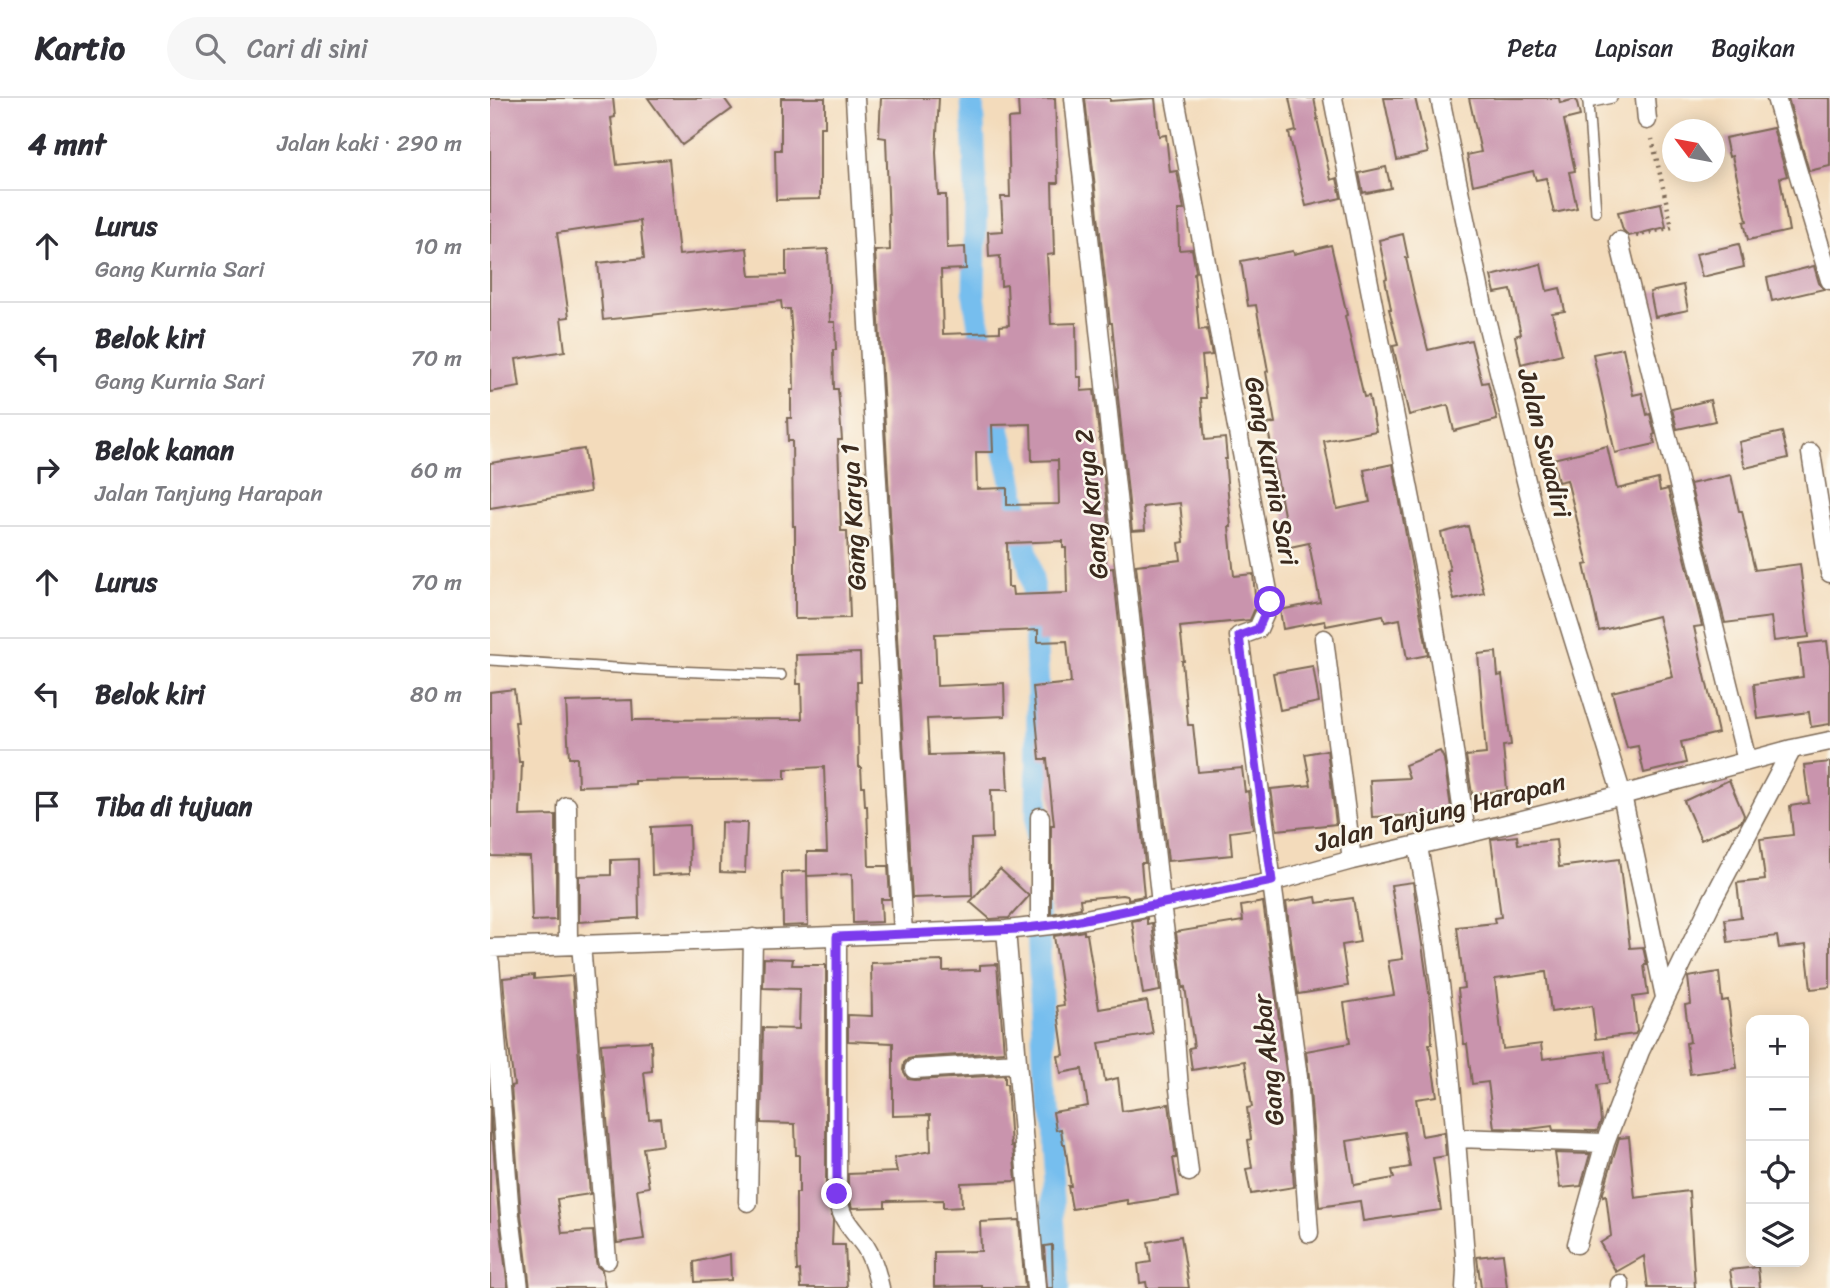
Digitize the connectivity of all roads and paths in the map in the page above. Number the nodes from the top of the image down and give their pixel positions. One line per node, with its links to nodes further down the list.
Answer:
1 (855, 98): 32 (street, Gang Karya 1)
2 (1074, 98): 29 (street, Gang Karya 2)
3 (1175, 98): 28 (street, Gang Kurnia Sari)
4 (1333, 98): 25 (street)
5 (1440, 98): 22 (street, Jalan Swadiri)
6 (1612, 98): 9 (lane)
7 (1645, 98): 10 (street)
8 (1776, 98): 13 (street)
9 (1587, 101): 11 (lane)
10 (1647, 120): 12 (path)
11 (1596, 212)
12 (1619, 241): 21 (street)
13 (1830, 280)
14 (1811, 453): 15 (street)
15 (1830, 573)
16 (1324, 639): 27 (street)
17 (490, 660): 18 (lane)
18 (781, 675)
19 (1830, 741): 20 (street, Jalan Tanjung Harapan)
20 (1792, 749): 21 (street, Jalan Tanjung Harapan); 38 (street)
21 (1747, 761): 22 (street, Jalan Tanjung Harapan)
22 (1622, 794): 25 (street, Jalan Tanjung Harapan); 38 (street, Jalan Swadiri)
23 (567, 806): 35 (street)
24 (1040, 817): 30 (street)
25 (1466, 834): 26 (street, Jalan Tanjung Harapan)
26 (1418, 846): 27 (street, Jalan Tanjung Harapan); 41 (street)
27 (1352, 860): 28 (street, Jalan Tanjung Harapan)
28 (1272, 881): 29 (street, Jalan Tanjung Harapan); 45 (street, Gang Akbar)
29 (1161, 904): 30 (street, Jalan Tanjung Harapan); 43 (street, Gang Karya 2)
30 (1040, 926): 31 (street, Jalan Tanjung Harapan)
31 (1012, 930): 32 (street, Jalan Tanjung Harapan); 39 (street)
32 (903, 933): 33 (street, Jalan Tanjung Harapan)
33 (837, 937): 34 (street, Jalan Tanjung Harapan); 49 (street)
34 (753, 938): 35 (street, Jalan Tanjung Harapan); 44 (street)
35 (575, 944): 36 (street, Jalan Tanjung Harapan); 47 (street)
36 (490, 948)
37 (490, 962): 48 (street)
38 (1665, 998): 42 (street)
39 (1017, 1063): 40 (street); 50 (street)
40 (914, 1069)
41 (1456, 1138): 42 (street); 51 (street)
42 (1605, 1143): 46 (street)
43 (1189, 1171)
44 (748, 1202)
45 (1309, 1233)
46 (1577, 1244)
47 (607, 1260)
48 (520, 1288)
49 (880, 1288)
50 (1036, 1288)
51 (1465, 1288)

